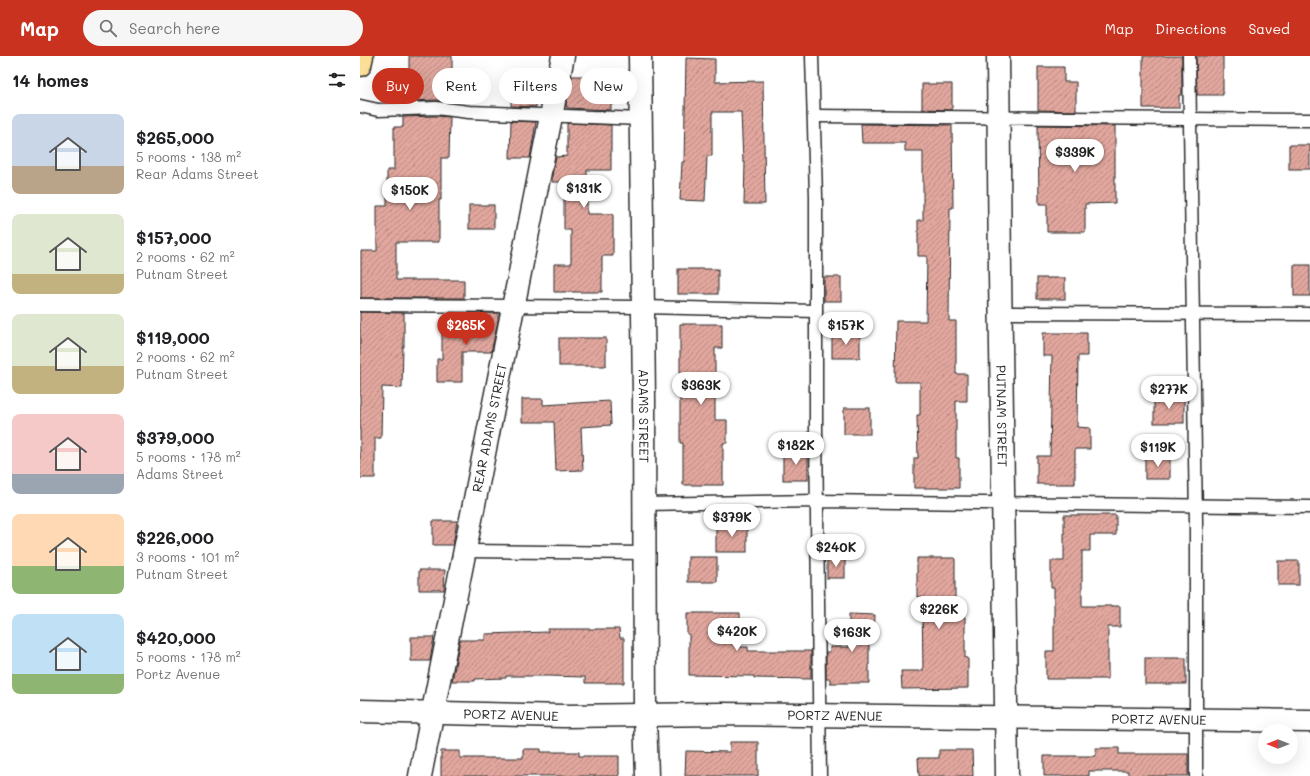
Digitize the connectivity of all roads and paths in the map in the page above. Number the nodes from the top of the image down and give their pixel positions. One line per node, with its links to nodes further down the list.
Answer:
1 (362, 56): 7 (highway)
2 (563, 56): 9 (street, REAR ADAMS STREET)
3 (640, 56): 13 (street, ADAMS STREET)
4 (812, 56): 10 (lane)
5 (998, 56): 11 (street, PUTNAM STREET)
6 (1188, 56): 12 (lane)
7 (360, 65)
8 (360, 106): 9 (lane)
9 (551, 116): 13 (lane); 16 (street, REAR ADAMS STREET)
10 (814, 116): 11 (lane); 18 (lane)
11 (999, 118): 12 (lane); 19 (street, PUTNAM STREET)
12 (1190, 118): 14 (lane); 20 (lane)
13 (641, 119): 17 (street, ADAMS STREET)
14 (1310, 120)
15 (360, 305): 16 (lane)
16 (514, 306): 17 (lane); 27 (street, REAR ADAMS STREET)
17 (643, 307): 18 (lane); 23 (street, ADAMS STREET)
18 (816, 311): 22 (lane)
19 (1001, 313): 20 (lane); 24 (street, PUTNAM STREET)
20 (1192, 314): 21 (lane); 25 (lane)
21 (1310, 314)
22 (817, 501): 23 (lane); 24 (lane); 32 (lane)
23 (645, 504): 28 (street, ADAMS STREET)
24 (1004, 504): 25 (lane); 33 (street, PUTNAM STREET)
25 (1196, 506): 26 (lane); 34 (lane)
26 (1310, 507)
27 (465, 551): 28 (lane); 30 (street, REAR ADAMS STREET)
28 (645, 553): 31 (street, ADAMS STREET)
29 (360, 711): 30 (street, PORTZ AVENUE)
30 (433, 713): 31 (street, PORTZ AVENUE); 36 (street, REAR ADAMS STREET)
31 (645, 715): 32 (street, PORTZ AVENUE); 37 (street, ADAMS STREET)
32 (819, 715): 33 (street, PORTZ AVENUE); 38 (lane)
33 (1006, 716): 34 (street, PORTZ AVENUE); 39 (street, PUTNAM STREET)
34 (1196, 720): 35 (street, PORTZ AVENUE); 40 (lane)
35 (1310, 721)
36 (420, 776)
37 (647, 776)
38 (820, 776)
39 (1007, 776)
40 (1196, 776)

